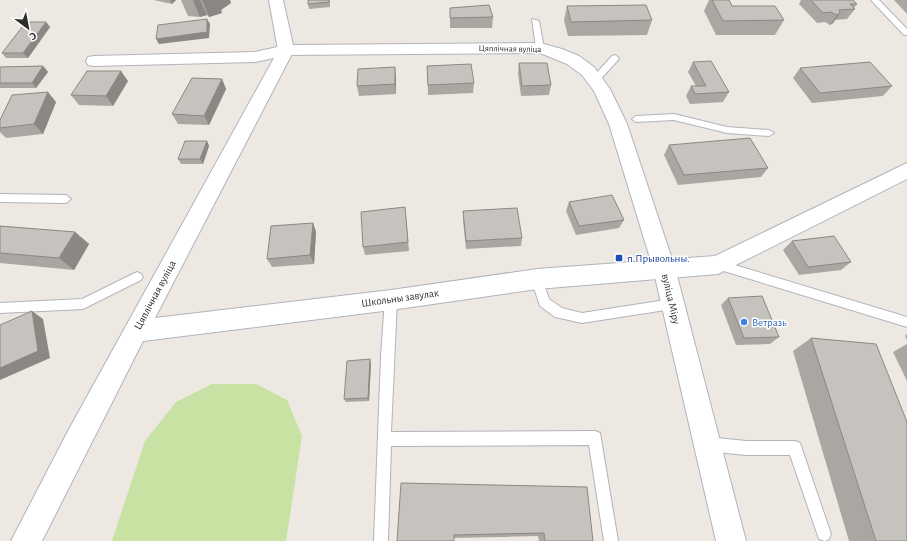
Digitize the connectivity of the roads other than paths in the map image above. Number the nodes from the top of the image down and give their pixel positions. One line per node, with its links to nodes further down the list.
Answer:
1 (276, 0): 6 (street)
2 (875, 0): 4 (lane)
3 (535, 21): 5 (lane)
4 (907, 33)
5 (540, 48): 6 (street, Цяплічная вуліца); 9 (street, Цяплічная вуліца)
6 (286, 50): 8 (street, Цяплічная вуліца); 23 (street, Цяплічная вуліца)
7 (615, 58): 9 (lane)
8 (94, 61)
9 (595, 80): 16 (street, Цяплічная вуліца)
10 (636, 119): 11 (lane)
11 (769, 134)
12 (907, 170): 15 (street, вуліца Міру)
13 (0, 198): 14 (lane)
14 (66, 199)
15 (718, 265): 16 (street, вуліца Міру); 22 (lane)
16 (664, 268): 18 (street, Школьны завулак); 20 (street, вуліца Міру)
17 (137, 277): 21 (lane)
18 (537, 279): 19 (street, Школьны завулак); 20 (lane)
19 (391, 300): 23 (street, Школьны завулак); 24 (lane)
20 (672, 304): 25 (street, вуліца Міру)
21 (0, 308)
22 (907, 322)
23 (136, 330): 27 (street, Цяплічная вуліца)
24 (385, 439): 28 (lane); 29 (lane)
25 (706, 444): 26 (lane); 30 (street, вуліца Міру)
26 (824, 534)
27 (26, 541)
28 (381, 541)
29 (611, 541)
30 (731, 541)

